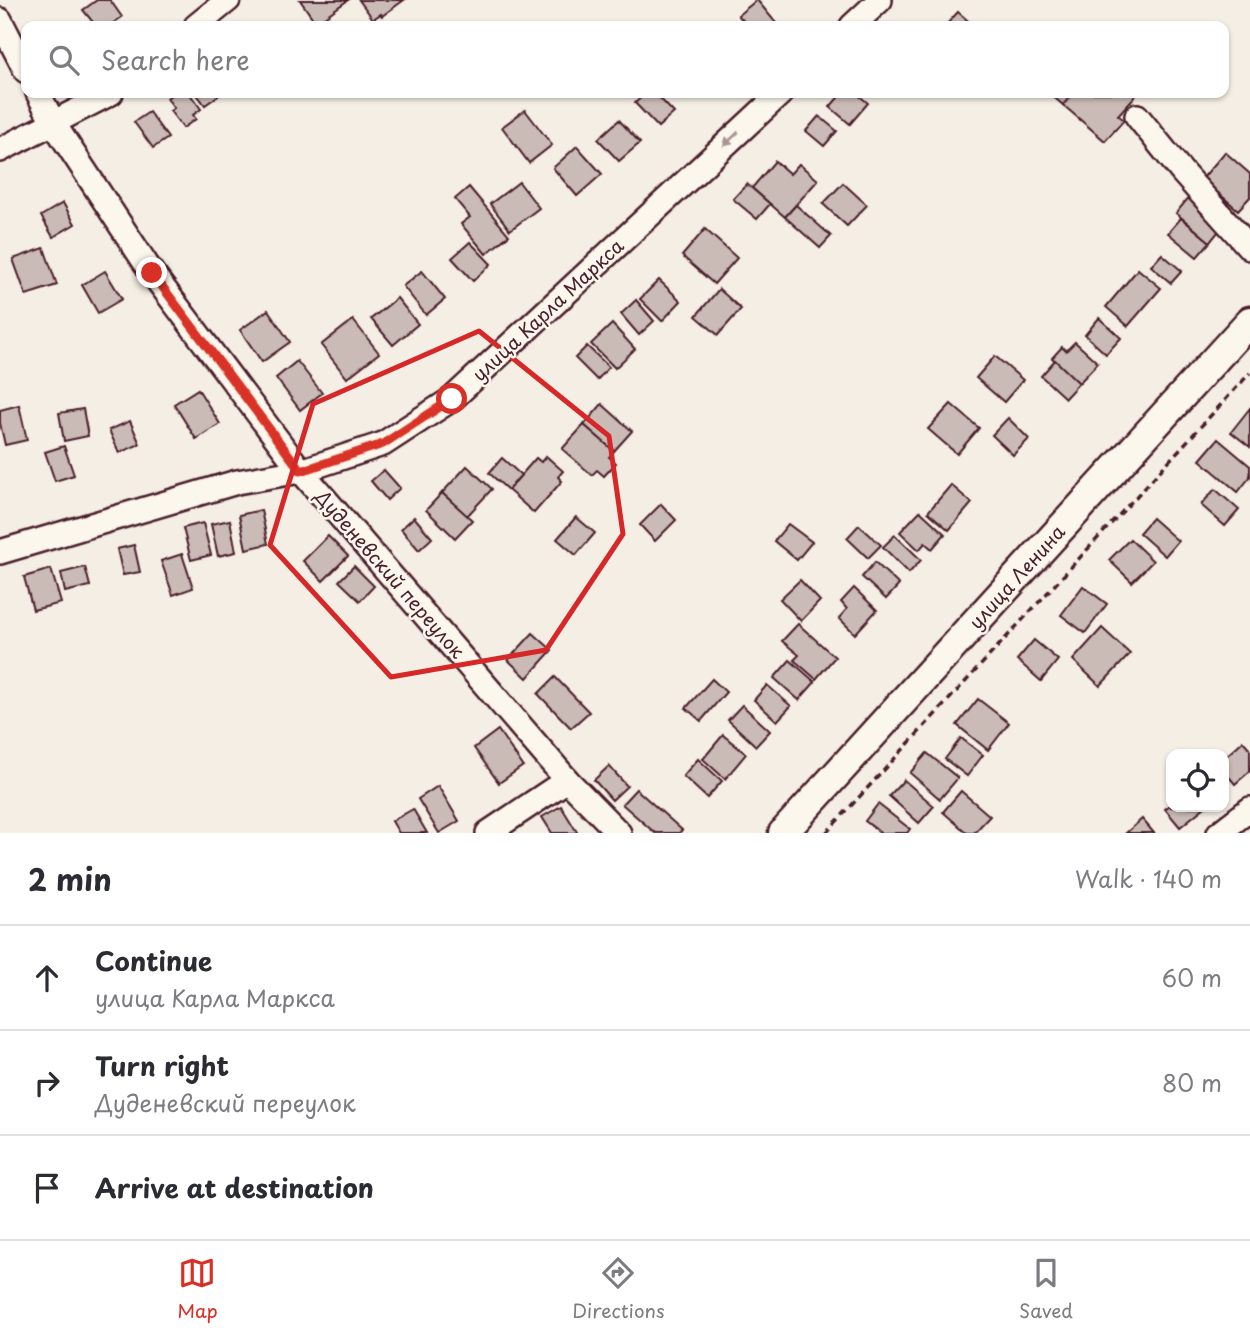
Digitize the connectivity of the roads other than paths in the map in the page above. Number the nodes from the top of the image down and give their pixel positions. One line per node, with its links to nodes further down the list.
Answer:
1 (228, 0): 4 (street)
2 (880, 0): 5 (street)
3 (0, 20): 6 (street)
4 (202, 21)
5 (857, 21)
6 (21, 61)
7 (41, 98): 11 (street, Дуденевский переулок)
8 (102, 98): 11 (street)
9 (776, 98): 15 (street, улица Карла Маркса, one-way to 15)
10 (1137, 116): 13 (street)
11 (54, 124): 12 (street); 15 (street, Дуденевский переулок)
12 (0, 150)
13 (1250, 248)
14 (1250, 321): 21 (main road, улица Ленина)
15 (301, 471): 16 (street, улица Карла Маркса); 17 (street, Дуденевский переулок)
16 (0, 552)
17 (566, 780): 19 (street); 20 (street, Дуденевский переулок)
18 (1250, 809): 22 (street)
19 (488, 833)
20 (619, 833)
21 (783, 833)
22 (1219, 833)

